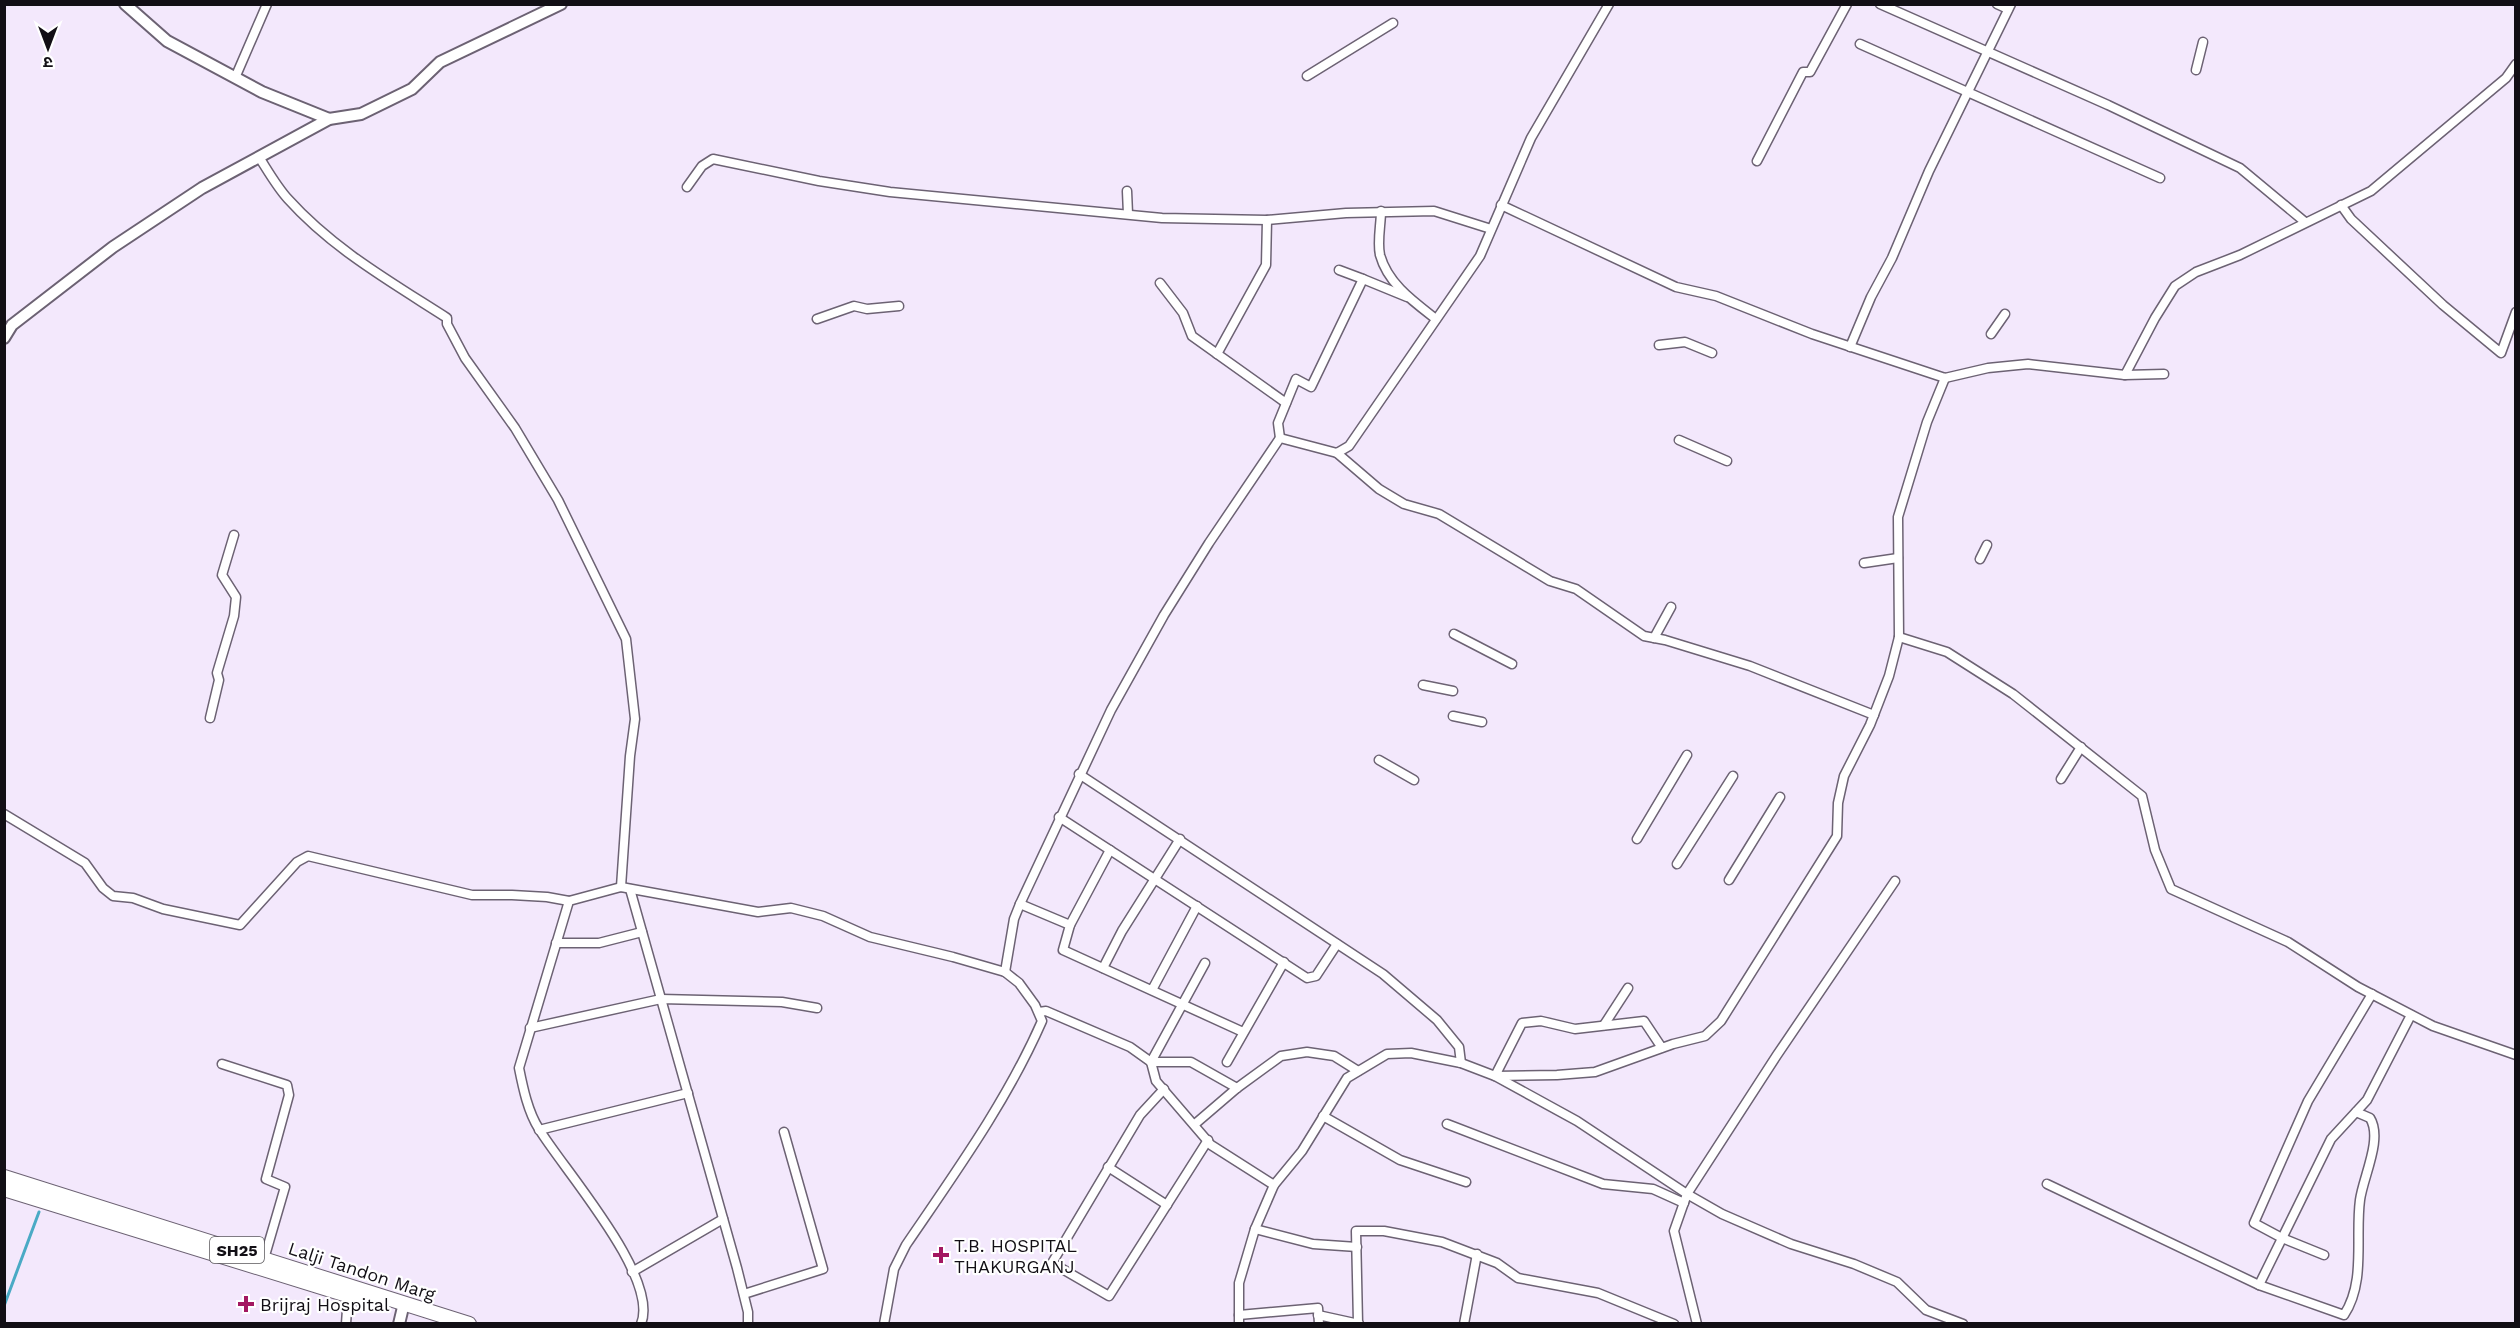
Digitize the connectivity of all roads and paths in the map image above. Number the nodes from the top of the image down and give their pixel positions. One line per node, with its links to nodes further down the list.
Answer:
1 (125, 4): 16 (street)
2 (267, 4): 16 (street)
3 (561, 4): 18 (street)
4 (1610, 4): 24 (street)
5 (1847, 4): 20 (street)
6 (1880, 4): 12 (street)
7 (1997, 4): 8 (street)
8 (2010, 7): 12 (street)
9 (1394, 23): 15 (street)
10 (2203, 42): 14 (street)
11 (1860, 44): 17 (street)
12 (1988, 51): 17 (street); 29 (street)
13 (2516, 64): 25 (street)
14 (2196, 70)
15 (1307, 76)
16 (235, 78): 18 (street)
17 (1968, 92): 21 (street); 43 (street)
18 (329, 119): 19 (street)
19 (259, 157): 41 (street); 89 (street)
20 (1757, 161)
21 (2160, 178)
22 (687, 187): 27 (street)
23 (1127, 191): 27 (street)
24 (1501, 205): 30 (street); 43 (street)
25 (2341, 205): 29 (street); 36 (street)
26 (1381, 211): 28 (street); 30 (street); 34 (street)
27 (1128, 214): 28 (street)
28 (1267, 220): 45 (street)
29 (2305, 222): 47 (street)
30 (1491, 229): 39 (street)
31 (1339, 270): 32 (street)
32 (1364, 279): 34 (street); 49 (street)
33 (1160, 283): 45 (street)
34 (1408, 297): 39 (street)
35 (899, 306): 38 (street)
36 (2515, 313)
37 (2006, 314): 40 (street)
38 (817, 319)
39 (1436, 319): 52 (street)
40 (1990, 334)
41 (4, 338)
42 (1659, 345): 44 (street)
43 (1850, 347): 48 (street)
44 (1712, 353)
45 (1217, 354): 49 (street)
46 (2164, 374): 47 (street)
47 (2125, 375): 48 (street)
48 (1945, 378): 58 (street)
49 (1286, 403): 50 (street)
50 (1280, 438): 53 (street); 75 (street)
51 (1679, 440): 54 (street)
52 (1349, 446): 53 (street); 55 (street)
53 (1337, 453): 55 (street)
54 (1727, 461)
55 (1349, 463): 64 (street)
56 (234, 535): 70 (street)
57 (1987, 545): 59 (street)
58 (1899, 558): 60 (street); 63 (street)
59 (1980, 559)
60 (1864, 563)
61 (1671, 607): 64 (street)
62 (1454, 634): 65 (street)
63 (1899, 637): 68 (street); 72 (street)
64 (1654, 638): 68 (street)
65 (1512, 664)
66 (1423, 685): 67 (street)
67 (1453, 692)
68 (1874, 715): 112 (street)
69 (1453, 716): 71 (street)
70 (210, 718)
71 (1482, 722)
72 (2081, 747): 77 (street); 103 (street)
73 (1687, 755): 83 (street)
74 (1378, 760): 78 (street)
75 (1079, 774): 81 (street); 82 (street)
76 (1732, 776): 85 (street)
77 (2061, 779)
78 (1414, 780)
79 (1780, 797): 87 (street)
80 (4, 814): 90 (street)
81 (1059, 817): 84 (street); 91 (street)
82 (1180, 838): 86 (street); 96 (street)
83 (1637, 839)
84 (1110, 850): 86 (street); 93 (street)
85 (1677, 864)
86 (1154, 878): 92 (street); 99 (street)
87 (1729, 880)
88 (1895, 881): 136 (street)
89 (626, 888): 90 (street); 94 (street); 100 (street)
90 (569, 901): 95 (street)
91 (1020, 904): 93 (street); 100 (street)
92 (1197, 906): 97 (street); 102 (street)
93 (1070, 925): 99 (street)
94 (642, 932): 95 (street); 104 (street)
95 (556, 943): 110 (street)
96 (1337, 944): 97 (street); 116 (street)
97 (1284, 962): 111 (street)
98 (1205, 963): 105 (street)
99 (1103, 968): 102 (street)
100 (1005, 972): 107 (street)
101 (1628, 988): 109 (street)
102 (1152, 990): 105 (street)
103 (2372, 994): 108 (street); 141 (street)
104 (661, 999): 106 (street); 110 (street); 122 (street)
105 (1183, 1004): 111 (street); 114 (street)
106 (817, 1008)
107 (1039, 1012): 114 (street); 158 (street)
108 (2411, 1015): 113 (street); 123 (street)
109 (1605, 1025): 112 (street); 119 (street)
110 (530, 1028): 127 (street)
111 (1243, 1032): 115 (street)
112 (1662, 1048): 119 (street)
113 (2516, 1055)
114 (1151, 1062): 120 (street); 121 (street)
115 (1227, 1062)
116 (1461, 1063): 118 (street); 119 (street)
117 (222, 1064): 145 (street)
118 (1358, 1071): 121 (street); 124 (street)
119 (1495, 1076): 136 (street)
120 (1164, 1089): 125 (street); 130 (street)
121 (1237, 1089): 125 (street)
122 (688, 1093): 127 (street); 138 (street)
123 (2356, 1112): 141 (street); 147 (street)
124 (1323, 1116): 132 (street); 134 (street)
125 (1196, 1124): 129 (street)
126 (1447, 1124): 136 (street)
127 (539, 1130): 146 (street)
128 (784, 1132): 148 (street)
129 (1208, 1140): 134 (street); 137 (street)
130 (1108, 1167): 137 (street); 137 (street)
131 (4, 1177): 139 (main road, Lalji Tandon Marg / SH25)
132 (1466, 1182)
133 (2047, 1184): 147 (street)
134 (1274, 1185): 140 (street)
135 (4, 1189): 139 (main road, Lalji Tandon Marg / SH25)
136 (1686, 1198): 162 (street); 163 (street)
137 (1167, 1205)
138 (723, 1219): 146 (street); 148 (street)
139 (152, 1229): 145 (main road, Lalji Tandon Marg / SH25); 149 (main road, Lalji Tandon Marg / SH25)
140 (1255, 1229): 142 (street); 151 (street)
141 (2282, 1238): 144 (street); 147 (street)
142 (1357, 1247): 143 (street); 159 (street)
143 (1477, 1254): 160 (street); 161 (street)
144 (2324, 1255)
145 (264, 1259): 150 (main road, Lalji Tandon Marg / SH25)
146 (632, 1272): 156 (street)
147 (2259, 1285)
148 (744, 1294): 157 (street)
149 (348, 1295): 150 (main road, Lalji Tandon Marg / SH25); 153 (street)
150 (402, 1312): 154 (main road, Lalji Tandon Marg / SH25); 155 (main road, Lalji Tandon Marg / SH25)
151 (1239, 1319): 152 (street)
152 (1319, 1319): 159 (street)
153 (346, 1323)
154 (443, 1323)
155 (469, 1323)
156 (640, 1323)
157 (748, 1323)
158 (884, 1323)
159 (1358, 1323)
160 (1464, 1323)
161 (1674, 1323)
162 (1697, 1323)
163 (1963, 1323)

